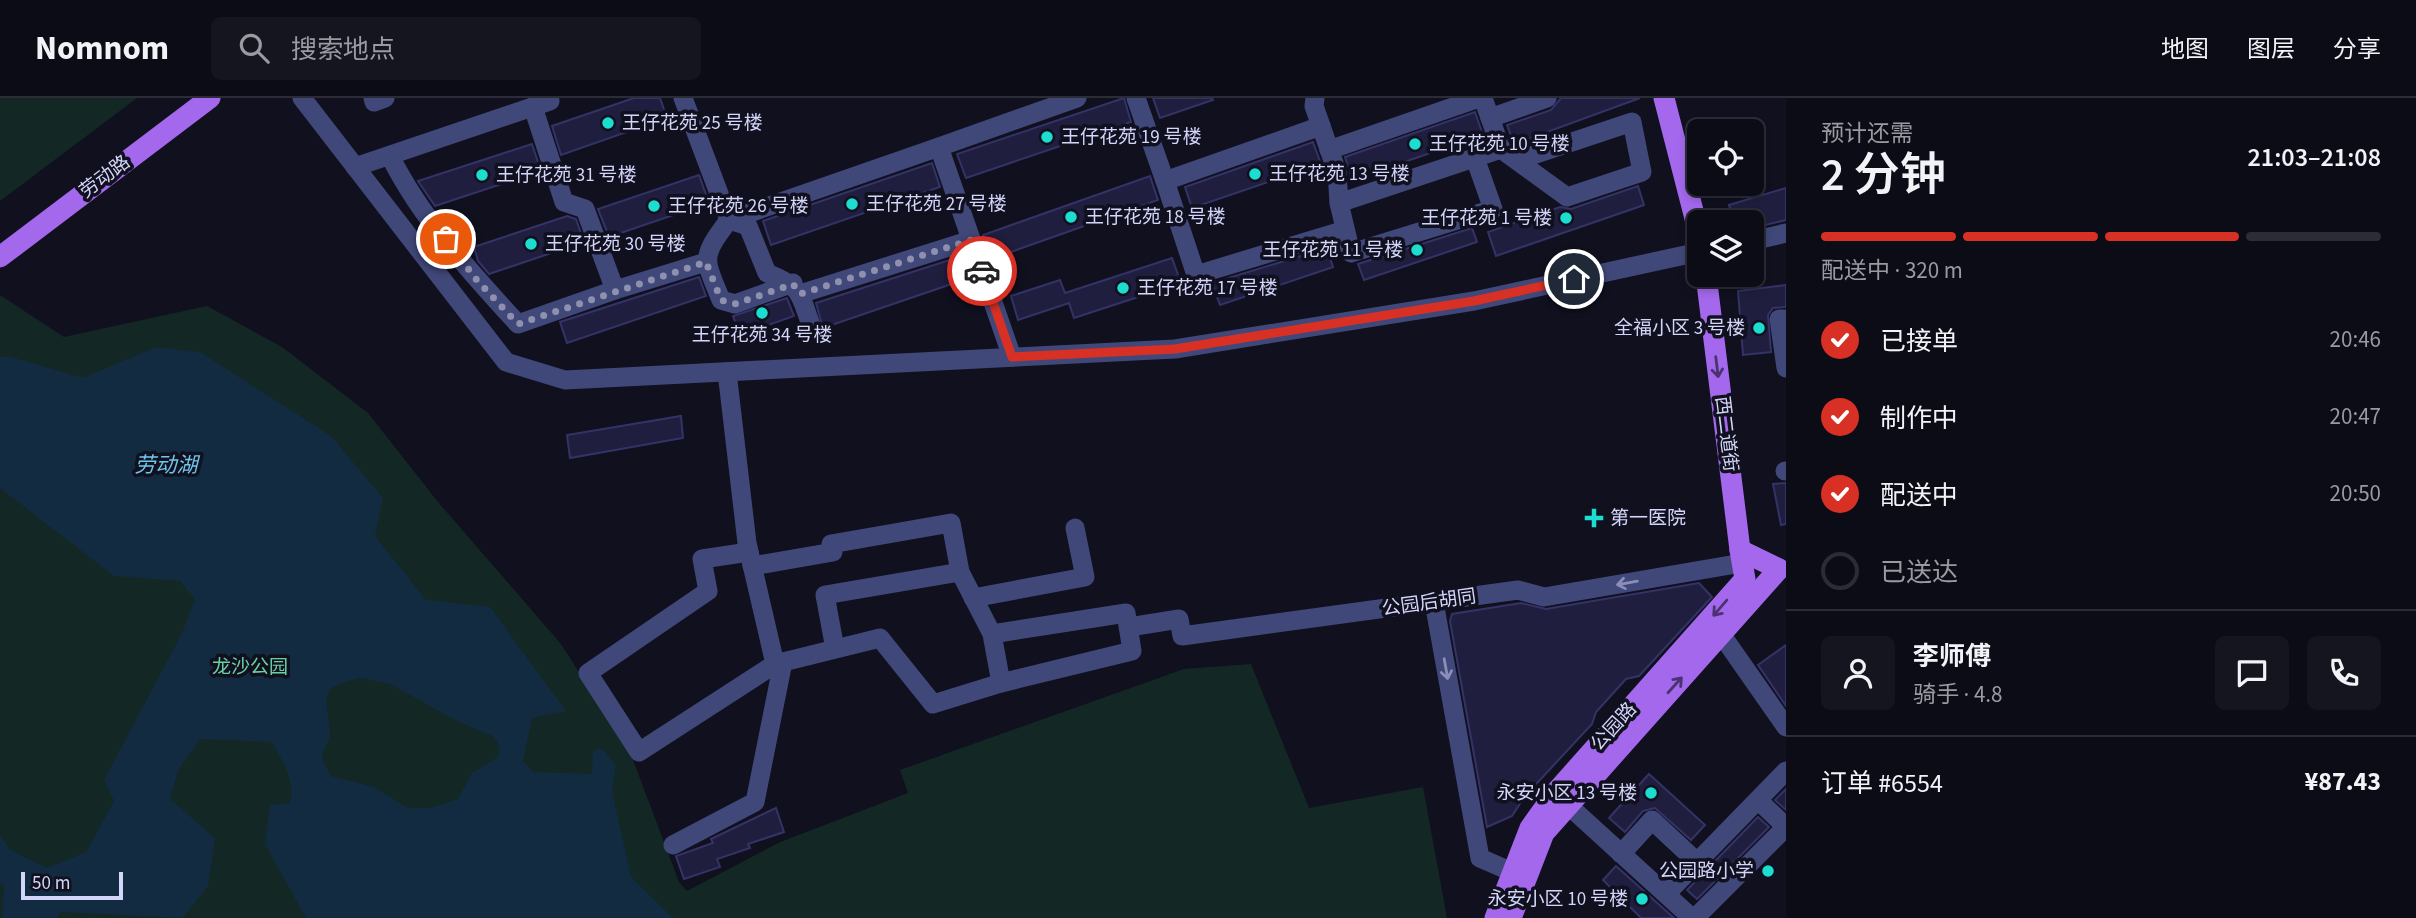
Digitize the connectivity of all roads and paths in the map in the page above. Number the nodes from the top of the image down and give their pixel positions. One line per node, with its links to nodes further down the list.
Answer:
1 (211, 98): 32 (main road, 劳动路)
2 (302, 98): 22 (street)
3 (373, 98): 4 (street)
4 (385, 98)
5 (683, 98): 26 (street)
6 (1077, 98): 16 (street)
7 (1136, 98): 23 (street)
8 (1315, 98): 15 (street)
9 (1481, 98): 14 (street); 18 (street)
10 (1547, 98): 14 (street)
11 (1664, 98): 25 (main road)
12 (548, 101): 13 (street); 36 (street)
13 (510, 106): 19 (street)
14 (1490, 118): 17 (street)
15 (1321, 126): 18 (street); 23 (street)
16 (939, 147): 26 (street); 30 (street)
17 (1501, 149): 20 (street); 21 (street)
18 (1329, 150): 24 (street)
19 (390, 156): 22 (street); 36 (street)
20 (1475, 158): 24 (street); 27 (street)
21 (1518, 160): 21 (street)
22 (355, 167): 41 (street)
23 (1165, 181): 27 (street)
24 (1339, 203): 27 (street)
25 (1693, 210)
26 (729, 220): 33 (street); 35 (street)
27 (1345, 230)
28 (1786, 233): 29 (street)
29 (1764, 238)
30 (971, 240): 35 (street); 39 (street)
31 (1687, 255): 39 (street)
32 (0, 257)
33 (706, 262): 35 (street); 36 (street)
34 (1707, 287): 43 (main road, 西二道街, one-way to 43)
35 (796, 289): 38 (street)
36 (615, 290)
37 (1786, 318): 40 (street)
38 (811, 326)
39 (1012, 357): 41 (street)
40 (1786, 368)
41 (727, 372): 44 (street)
42 (1075, 528): 47 (street)
43 (1741, 556): 45 (main road); 48 (street, 公园后胡同, one-way to 48); 57 (main road, 公园路, one-way to 57)
44 (750, 559): 46 (street); 53 (street); 53 (street)
45 (1782, 568): 51 (main road, 公园路)
46 (960, 572): 47 (street); 52 (street)
47 (973, 598): 50 (street)
48 (1434, 602): 49 (street, 公园后胡同); 63 (street, one-way to 63)
49 (1129, 627): 50 (street); 54 (street)
50 (992, 634): 54 (street)
51 (1721, 634): 55 (street); 57 (main road, 公园路, one-way to 51)
52 (835, 649): 53 (street); 54 (street)
53 (779, 663): 60 (street)
54 (1001, 683)
55 (1786, 727)
56 (1786, 771): 58 (street)
57 (1561, 799): 61 (street); 63 (main road, 公园路)
58 (1758, 800): 59 (street); 62 (street)
59 (1786, 827): 67 (street)
60 (673, 845)
61 (1621, 854): 62 (street); 64 (street)
62 (1697, 862): 64 (street)
63 (1520, 875): 65 (main road, 公园路); 66 (main road, 公园路)
64 (1666, 894): 67 (street)
65 (1494, 918)
66 (1511, 918)
67 (1693, 918)

